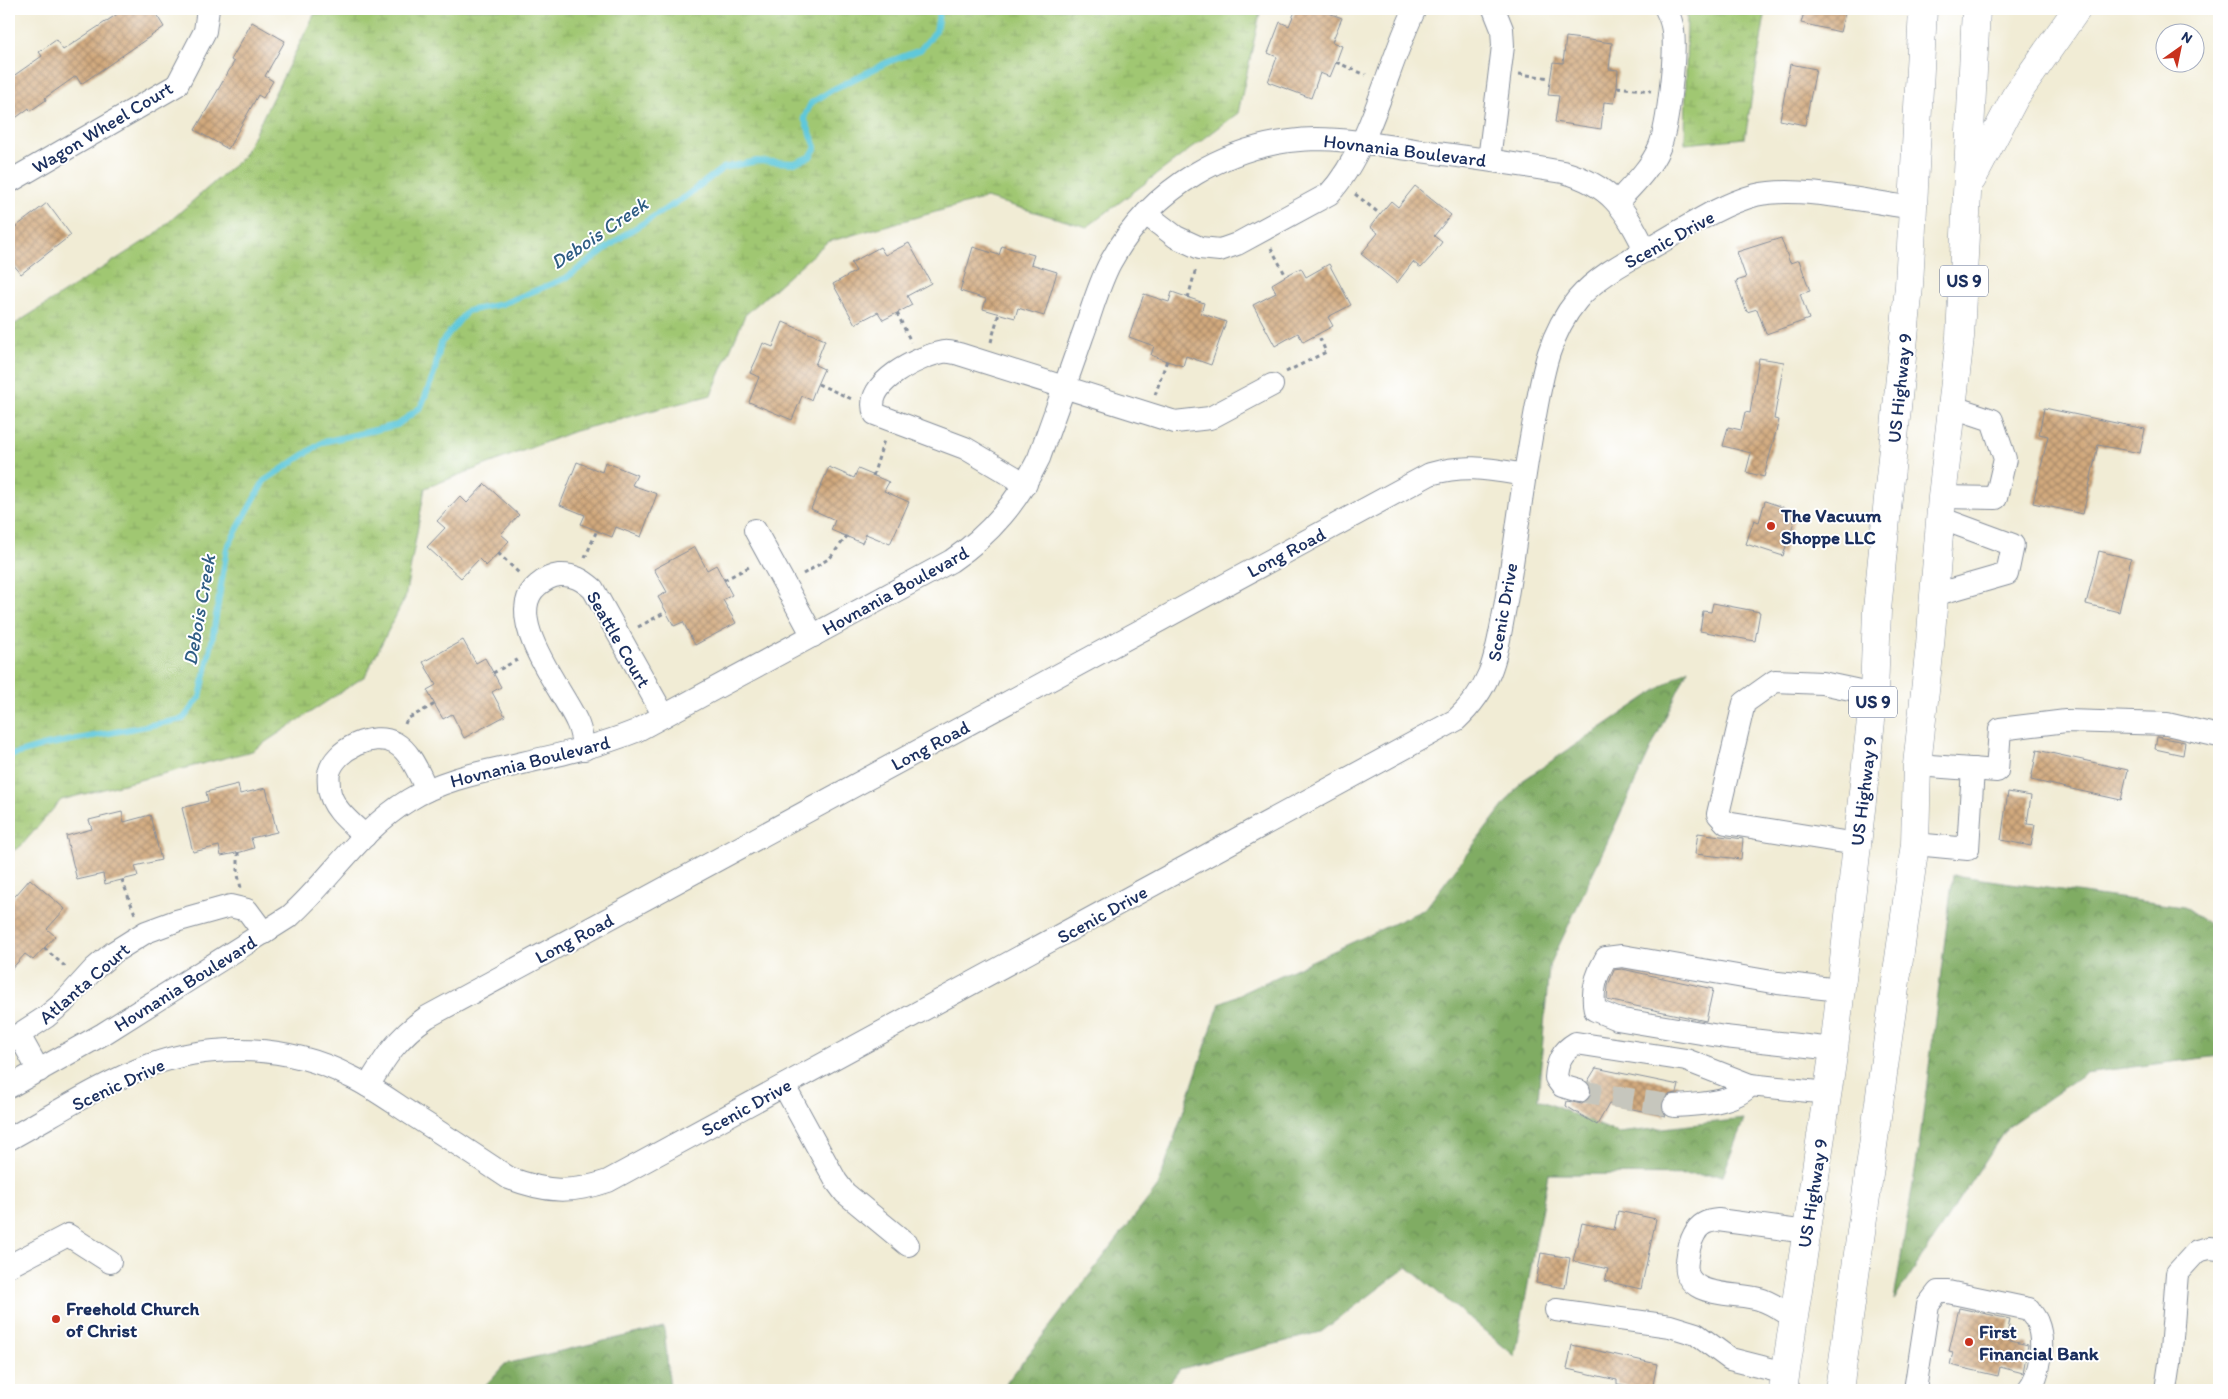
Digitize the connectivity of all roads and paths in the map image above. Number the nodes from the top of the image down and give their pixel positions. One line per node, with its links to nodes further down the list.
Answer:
1 (208, 9): 16 (street, Wagon Wheel Court)
2 (1415, 9): 14 (street)
3 (1494, 9): 15 (street)
4 (1666, 9): 19 (street)
5 (1923, 9): 20 (highway, US Highway 9 / US 9)
6 (1976, 9): 18 (highway, US 9)
7 (2077, 9): 18 (highway)
8 (1336, 62): 9 (path)
9 (1358, 72)
10 (1528, 75): 11 (path)
11 (1551, 78)
12 (1616, 87): 13 (path)
13 (1641, 90)
14 (1361, 142): 15 (street, Hovnania Boulevard); 17 (street); 21 (street, Hovnania Boulevard)
15 (1489, 160): 19 (street, Hovnania Boulevard)
16 (9, 182)
17 (1341, 182): 21 (street); 22 (path)
18 (1968, 187): 39 (highway, US 9)
19 (1617, 202): 23 (street, Hovnania Boulevard)
20 (1914, 208): 23 (street, Scenic Drive); 60 (highway, US Highway 9 / US 9)
21 (1146, 214): 36 (street, Hovnania Boulevard)
22 (1380, 214)
23 (1646, 251): 41 (street, Scenic Drive)
24 (1275, 256): 26 (path)
25 (1194, 276): 27 (path)
26 (1286, 276)
27 (1188, 298)
28 (897, 313): 31 (path)
29 (999, 313): 32 (path)
30 (1318, 334): 35 (path)
31 (907, 335)
32 (993, 335)
33 (1167, 360): 37 (path)
34 (818, 384): 38 (path)
35 (1272, 385): 36 (street)
36 (1065, 387): 43 (street, Hovnania Boulevard); 43 (street)
37 (1158, 388)
38 (839, 393)
39 (1953, 407): 44 (highway, US 9); 44 (street)
40 (882, 447): 42 (path)
41 (1524, 475): 84 (street, Long Road); 85 (street, Scenic Drive)
42 (873, 476)
43 (1026, 484): 57 (street, Hovnania Boulevard)
44 (1941, 508): 54 (highway, US 9); 54 (street)
45 (597, 530): 48 (path)
46 (755, 530): 57 (street)
47 (847, 536): 51 (path)
48 (588, 552)
49 (498, 553): 50 (path)
50 (513, 568)
51 (813, 569)
52 (744, 570): 53 (path)
53 (724, 580)
54 (1934, 595): 66 (highway, US 9)
55 (666, 612): 56 (path)
56 (645, 623)
57 (813, 636): 62 (street, Hovnania Boulevard)
58 (513, 662): 59 (path)
59 (493, 673)
60 (1874, 694): 70 (highway, US Highway 9 / US 9); 70 (street)
61 (435, 704): 63 (path)
62 (664, 716): 65 (street, Hovnania Boulevard); 65 (street, Seattle Court)
63 (407, 719)
64 (2219, 736): 67 (street)
65 (584, 749): 68 (street, Hovnania Boulevard)
66 (1917, 765): 67 (street); 71 (highway, US 9)
67 (1973, 769): 71 (street)
68 (427, 790): 69 (street, Hovnania Boulevard); 69 (street)
69 (365, 836): 76 (street, Hovnania Boulevard)
70 (1856, 844): 79 (highway, US Highway 9 / US 9)
71 (1915, 844): 99 (highway, US 9)
72 (238, 852): 73 (path)
73 (238, 875)
74 (122, 880): 75 (path)
75 (132, 907)
76 (264, 933): 80 (street, Atlanta Court); 82 (street, Hovnania Boulevard)
77 (44, 948): 78 (path)
78 (60, 963)
79 (1840, 990): 81 (highway, US Highway 9 / US 9); 81 (street)
80 (14, 1038): 82 (street)
81 (1834, 1049): 88 (highway, US Highway 9 / US 9)
82 (39, 1071): 86 (street, Hovnania Boulevard)
83 (1750, 1085): 87 (street); 88 (street); 89 (street)
84 (368, 1086): 85 (street, Scenic Drive); 90 (street, Scenic Drive)
85 (784, 1086): 92 (street)
86 (9, 1087)
87 (1579, 1091)
88 (1828, 1093): 91 (highway, US Highway 9 / US 9)
89 (1674, 1106)
90 (9, 1139)
91 (1806, 1232): 97 (highway, US Highway 9 / US 9); 97 (street)
92 (908, 1245)
93 (2219, 1248): 102 (street)
94 (110, 1262): 95 (street)
95 (9, 1266)
96 (1556, 1310): 98 (street)
97 (1793, 1317): 98 (highway, US Highway 9 / US 9)
98 (1784, 1382)
99 (1839, 1390)
100 (1914, 1390): 101 (street)
101 (2028, 1390)
102 (2166, 1390)

